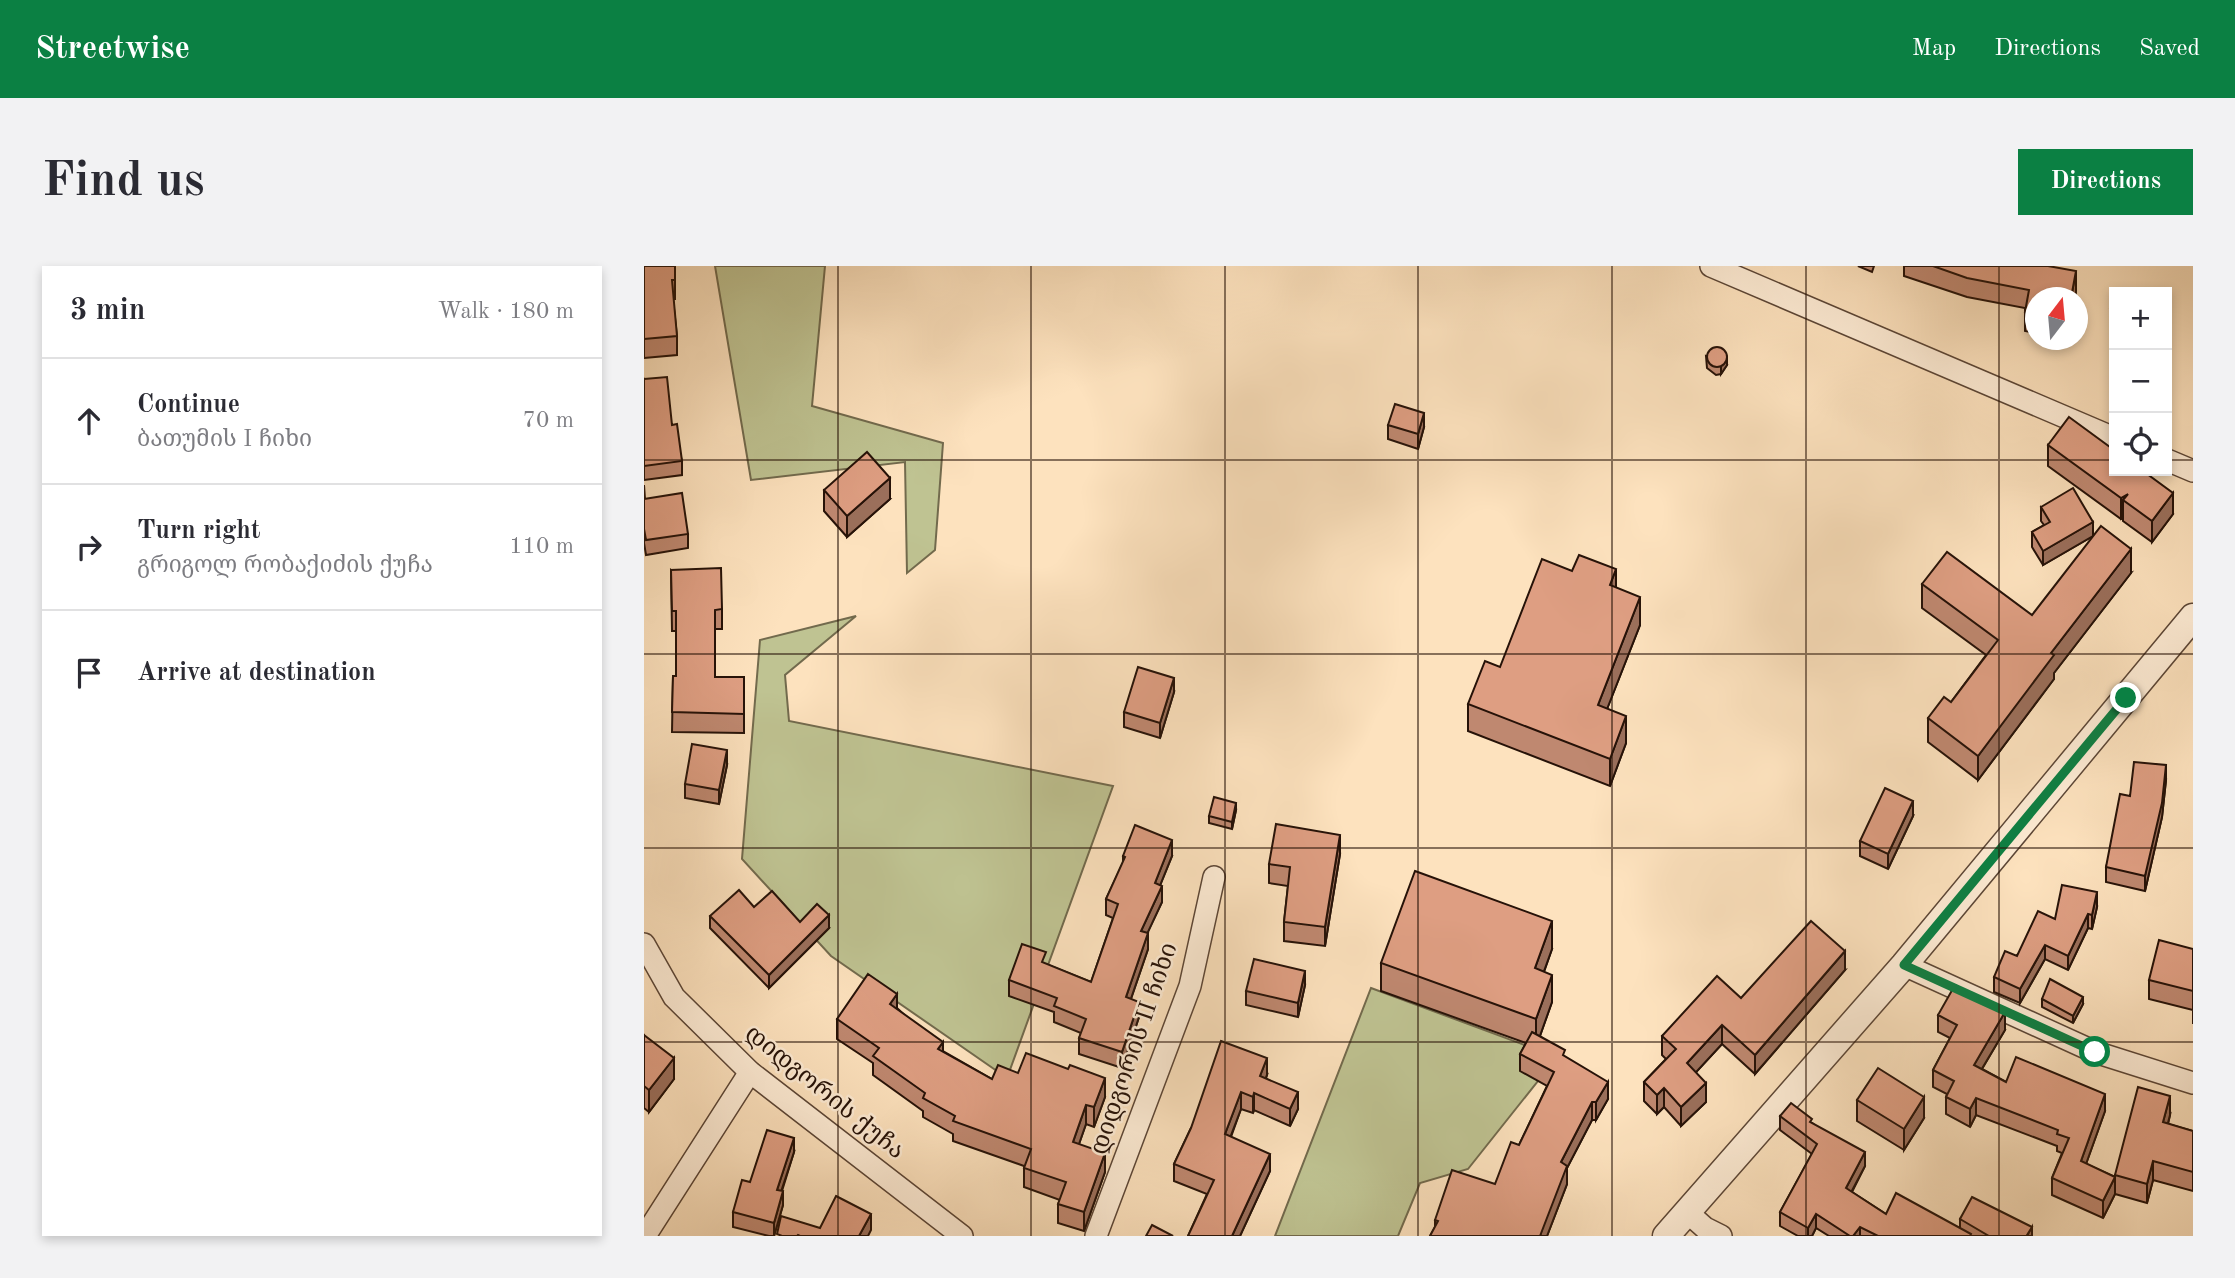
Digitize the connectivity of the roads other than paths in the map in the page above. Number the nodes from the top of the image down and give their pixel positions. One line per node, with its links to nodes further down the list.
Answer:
1 (1711, 266): 2 (street)
2 (2109, 436)
3 (2172, 462): 4 (street)
4 (2193, 471)
5 (2193, 617): 8 (street)
6 (1214, 877): 14 (street, დიდგორის II ჩიხი)
7 (644, 944): 9 (street, დიდგორის ქუჩა)
8 (1904, 965): 10 (street); 11 (street)
9 (750, 1072): 12 (street); 13 (street, დიდგორის ქუჩა)
10 (2193, 1083)
11 (1686, 1211): 15 (street); 16 (street)
12 (645, 1236)
13 (962, 1236)
14 (1096, 1236)
15 (1666, 1236)
16 (1721, 1236)

